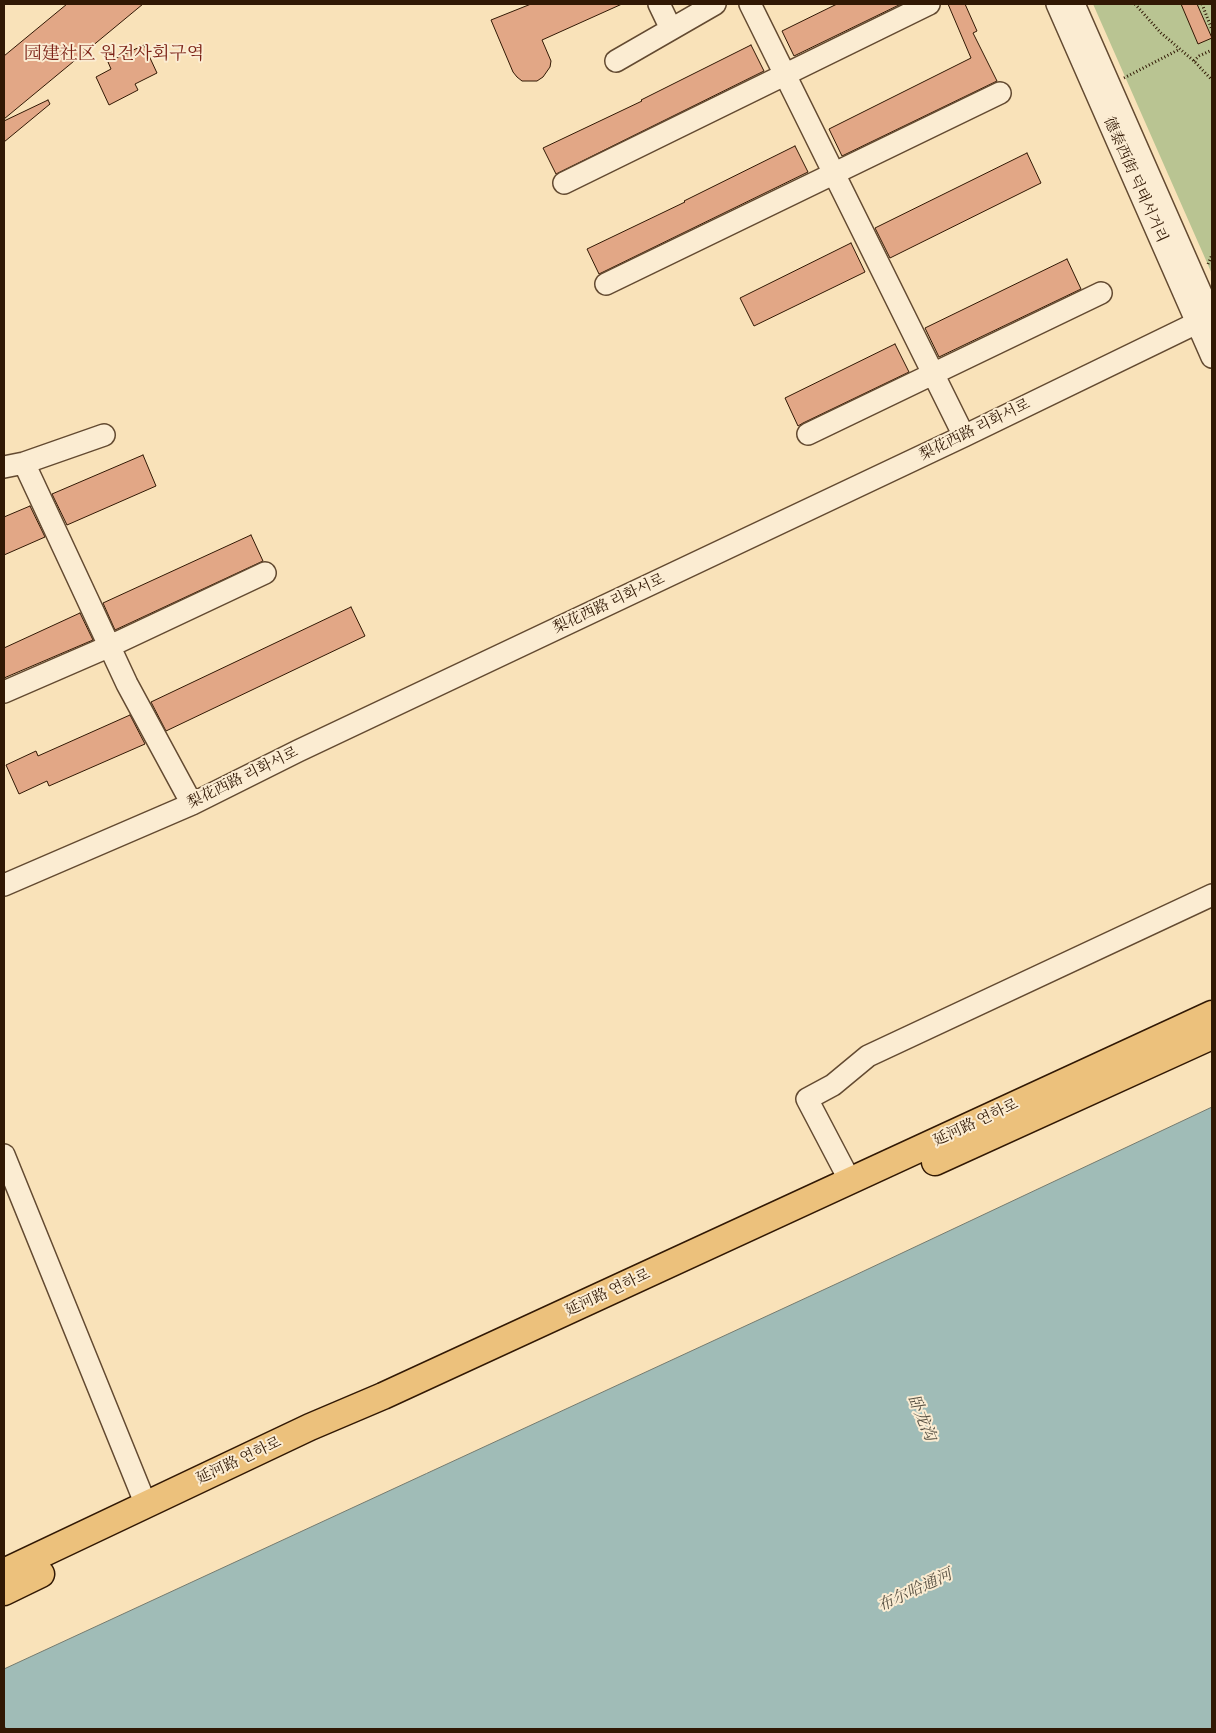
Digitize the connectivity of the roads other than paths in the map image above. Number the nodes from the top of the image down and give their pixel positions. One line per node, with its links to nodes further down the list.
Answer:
1 (659, 4): 7 (street)
2 (750, 4): 9 (street)
3 (929, 4): 9 (street)
4 (1057, 4): 15 (street, 德泰西街 덕태서거리)
5 (1074, 4): 15 (street, 德泰西街 덕태서거리)
6 (708, 6): 7 (street)
7 (671, 29): 8 (street)
8 (616, 61)
9 (785, 75): 11 (street); 12 (street)
10 (1000, 93): 11 (street)
11 (834, 174): 13 (street); 17 (street)
12 (564, 184)
13 (606, 284)
14 (1102, 293): 17 (street)
15 (1207, 319): 16 (street, 德泰西街 덕태서거리); 20 (street, 梨花西路 리화서로)
16 (1212, 357)
17 (933, 373): 18 (street); 20 (street)
18 (808, 434)
19 (104, 435): 21 (street)
20 (964, 436): 25 (street, 梨花西路 리화서로)
21 (14, 465): 23 (street)
22 (265, 573): 23 (street)
23 (110, 646): 24 (street); 25 (street)
24 (4, 692)
25 (192, 804): 26 (street, 梨花西路 리화서로)
26 (4, 884)
27 (1212, 895): 31 (street)
28 (1212, 1014): 31 (main road, 延河路 연하로)
29 (1212, 1036): 34 (main road, 延河路 연하로)
30 (4, 1155): 32 (street)
31 (850, 1181): 32 (main road, 延河路 연하로)
32 (146, 1505): 33 (main road, 延河路 연하로)
33 (4, 1572)
34 (4, 1592)

